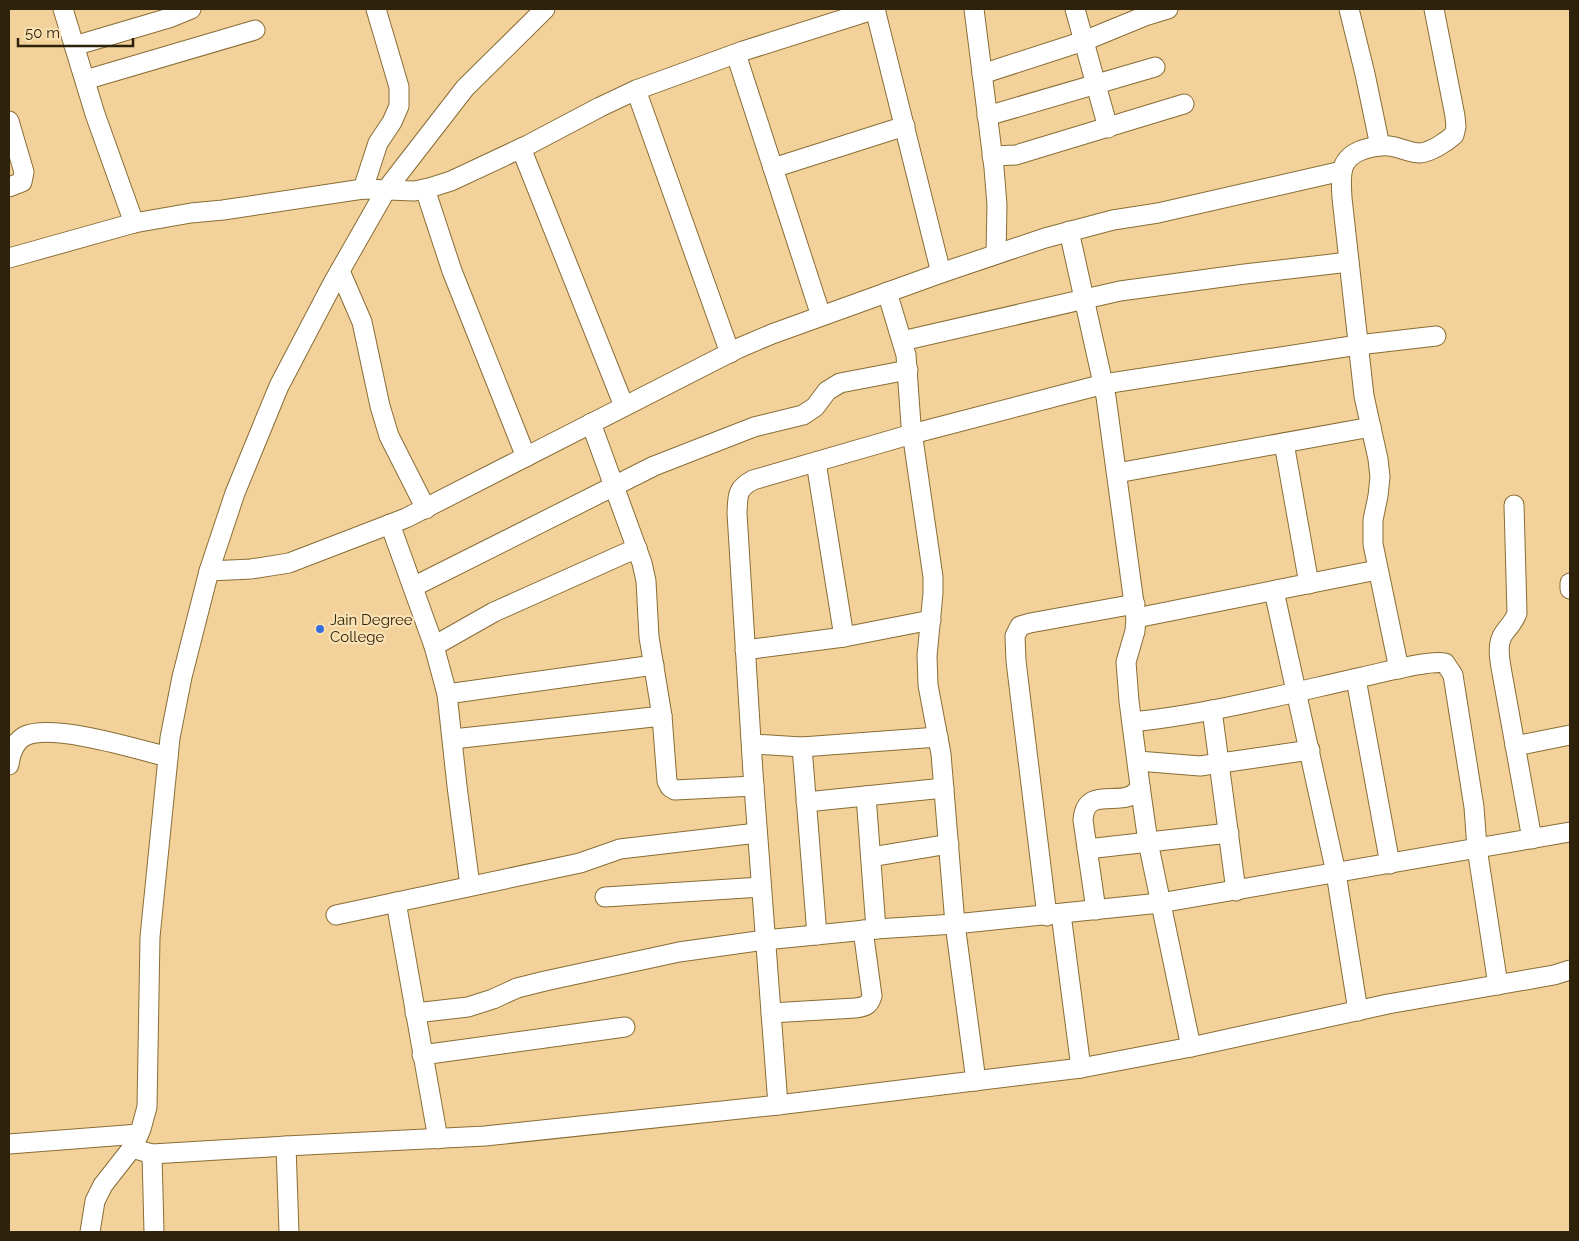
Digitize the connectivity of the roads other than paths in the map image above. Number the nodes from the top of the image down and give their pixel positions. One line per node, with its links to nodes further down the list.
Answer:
1 (63, 9): 14 (street)
2 (191, 9): 14 (street)
3 (376, 9): 33 (street)
4 (545, 9): 35 (street)
5 (875, 9): 11 (street); 24 (street)
6 (974, 9): 17 (street)
7 (1075, 9): 13 (street)
8 (1168, 9): 13 (street)
9 (1349, 9): 26 (street)
10 (1434, 9): 26 (street)
11 (848, 13): 15 (street)
12 (255, 30): 18 (street)
13 (1084, 42): 17 (street); 19 (street)
14 (74, 46): 18 (street)
15 (736, 54): 20 (street); 30 (street)
16 (1155, 67): 19 (street)
17 (982, 74): 22 (street)
18 (85, 80): 36 (street)
19 (1095, 84): 22 (street); 25 (street)
20 (636, 90): 28 (street); 49 (street)
21 (1184, 104): 25 (street)
22 (987, 116): 29 (street)
23 (9, 121): 27 (street)
24 (905, 126): 30 (street); 42 (street)
25 (1108, 128): 29 (street)
26 (1380, 146): 31 (street)
27 (13, 148): 32 (street)
28 (522, 148): 34 (street); 52 (street)
29 (992, 156): 38 (street)
30 (773, 168): 45 (street)
31 (1342, 171): 37 (street); 40 (street)
32 (9, 188)
33 (363, 189): 35 (street); 36 (street)
34 (425, 189): 35 (street); 57 (street)
35 (386, 190): 41 (street)
36 (134, 223): 39 (street)
37 (1069, 231): 38 (street); 44 (street)
38 (996, 254): 42 (street)
39 (9, 258)
40 (1349, 262): 44 (street); 48 (street)
41 (340, 271): 62 (street); 66 (street)
42 (941, 273): 43 (street)
43 (887, 292): 45 (street); 47 (street)
44 (1085, 298): 47 (street); 51 (street)
45 (822, 316): 49 (street)
46 (1436, 336): 48 (street)
47 (902, 341): 50 (street)
48 (1358, 345): 51 (street); 54 (street)
49 (730, 353): 52 (street)
50 (908, 370): 55 (street); 60 (street)
51 (1104, 384): 55 (street); 59 (street)
52 (624, 406): 53 (street)
53 (590, 424): 57 (street); 60 (street)
54 (1371, 427): 56 (street); 65 (street)
55 (912, 434): 58 (street); 73 (street)
56 (1284, 443): 59 (street); 68 (street)
57 (526, 457): 62 (street)
58 (816, 462): 74 (street); 76 (street)
59 (1117, 473): 72 (street)
60 (614, 486): 64 (street); 69 (street)
61 (1514, 505): 89 (street)
62 (426, 509): 63 (street)
63 (390, 524): 66 (street); 69 (street)
64 (637, 548): 75 (street); 77 (street)
65 (1377, 570): 68 (street); 78 (street)
66 (209, 571): 92 (street)
67 (1570, 583): 70 (street)
68 (1309, 584): 71 (street)
69 (413, 587): 75 (street)
70 (1570, 589)
71 (1274, 590): 72 (street); 80 (street)
72 (1135, 611): 84 (street); 120 (street)
73 (931, 620): 74 (street); 86 (street)
74 (844, 637): 76 (street)
75 (434, 646): 81 (street)
76 (745, 650): 88 (street)
77 (654, 665): 81 (street); 83 (street)
78 (1398, 669): 79 (street); 107 (street)
79 (1356, 678): 80 (street); 110 (street)
80 (1296, 692): 82 (street); 91 (street)
81 (447, 694): 87 (street)
82 (1212, 710): 84 (street); 94 (street)
83 (662, 716): 87 (street); 96 (street)
84 (1132, 722): 93 (street)
85 (1570, 735): 89 (street)
86 (938, 737): 90 (street); 98 (street)
87 (453, 739): 112 (street)
88 (752, 744): 90 (street); 96 (street)
89 (1515, 746): 104 (street)
90 (802, 747): 100 (street)
91 (1310, 750): 94 (street); 111 (street)
92 (168, 756): 95 (street); 137 (street)
93 (1138, 761): 94 (street); 97 (street)
94 (1220, 764): 101 (street)
95 (9, 765)
96 (754, 786): 103 (street)
97 (1140, 786): 105 (street); 108 (street)
98 (944, 788): 99 (street); 106 (street)
99 (866, 796): 100 (street); 109 (street)
100 (806, 802): 123 (street)
101 (1228, 832): 105 (street); 114 (street)
102 (1570, 832): 104 (street)
103 (757, 833): 112 (street); 113 (street)
104 (1532, 839): 107 (street)
105 (1148, 842): 108 (street); 117 (street)
106 (949, 844): 109 (street); 121 (street)
107 (1477, 848): 110 (street); 126 (street)
108 (1087, 849): 118 (street)
109 (871, 858): 122 (street)
110 (1390, 864): 111 (street)
111 (1336, 873): 114 (street); 127 (street)
112 (470, 886): 116 (street)
113 (761, 887): 115 (street); 124 (street)
114 (1236, 891): 117 (street)
115 (605, 897)
116 (396, 902): 119 (street); 128 (street)
117 (1160, 903): 118 (street); 131 (street)
118 (1096, 910): 120 (street)
119 (336, 915)
120 (1054, 915): 121 (street); 133 (street)
121 (956, 924): 122 (street); 134 (street)
122 (870, 929): 123 (street); 129 (street)
123 (817, 934): 124 (street)
124 (765, 940): 128 (street); 129 (street)
125 (1570, 970): 126 (street)
126 (1498, 985): 127 (street)
127 (1358, 1011): 131 (street)
128 (415, 1013): 132 (street)
129 (771, 1013): 135 (street)
130 (625, 1027): 132 (street)
131 (1191, 1047): 133 (street)
132 (422, 1055): 136 (street)
133 (1081, 1068): 134 (street)
134 (976, 1081): 135 (street)
135 (778, 1105): 136 (street)
136 (438, 1138): 139 (street)
137 (135, 1141): 138 (street); 140 (street); 141 (street)
138 (9, 1144)
139 (286, 1146): 140 (street); 143 (street)
140 (152, 1154): 142 (street)
141 (90, 1232)
142 (154, 1232)
143 (289, 1232)

